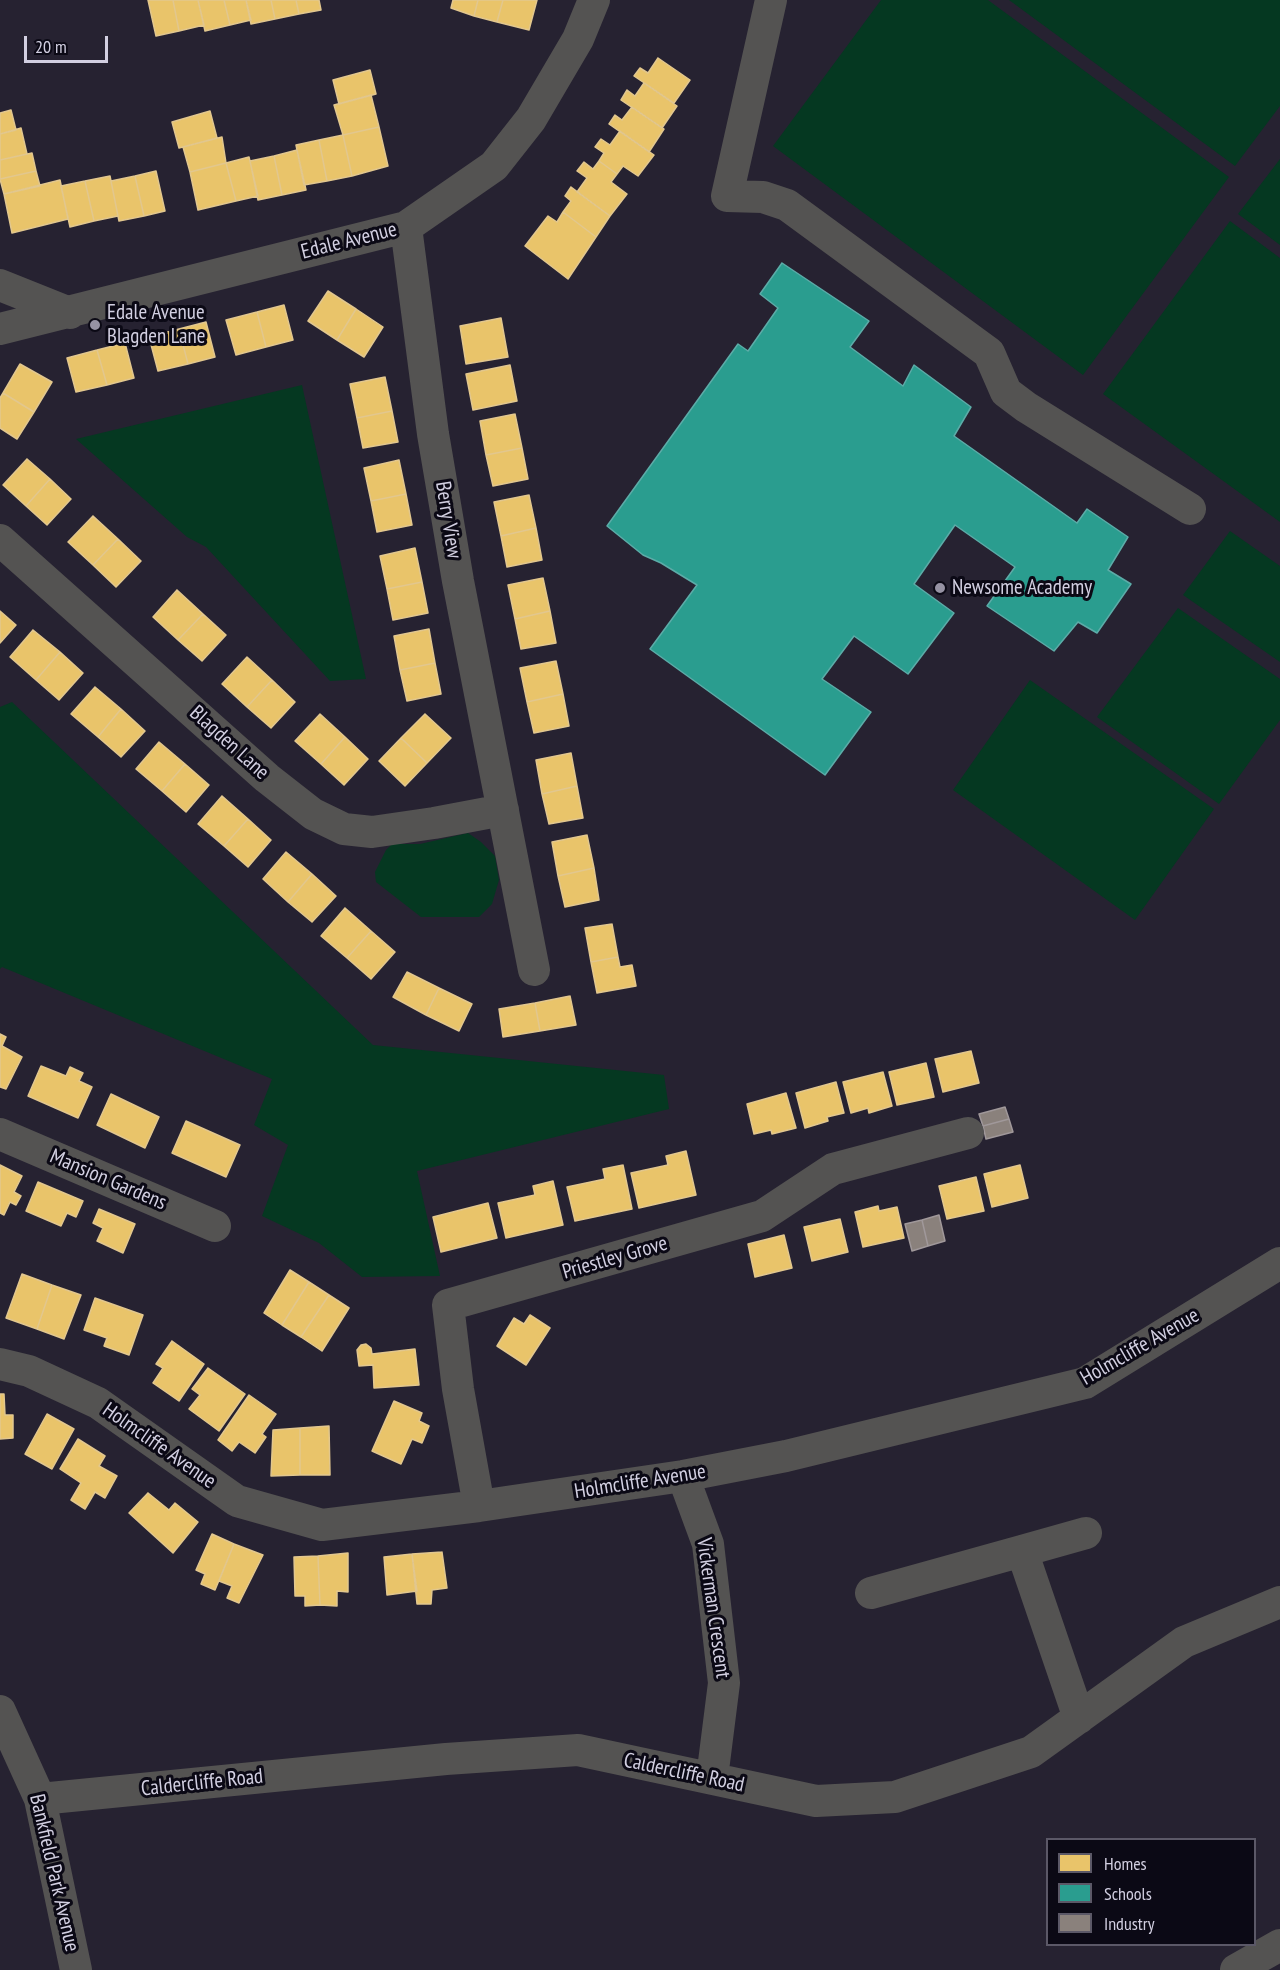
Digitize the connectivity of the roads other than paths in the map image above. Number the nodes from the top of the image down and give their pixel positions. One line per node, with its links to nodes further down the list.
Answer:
1 (594, 0): 3 (street, Edale Avenue)
2 (771, 0): 7 (street)
3 (406, 227): 5 (street, Edale Avenue); 9 (street, Berry View)
4 (0, 285): 5 (street)
5 (70, 313): 6 (street, Edale Avenue)
6 (0, 329)
7 (1190, 508)
8 (0, 540): 9 (street, Blagden Lane)
9 (503, 810): 10 (street, Berry View)
10 (534, 970)
11 (968, 1133): 17 (street, Priestley Grove)
12 (0, 1134): 13 (street, Mansion Gardens)
13 (215, 1226)
14 (1280, 1263): 16 (street, Holmcliffe Avenue)
15 (0, 1364): 17 (street, Holmcliffe Avenue)
16 (683, 1476): 17 (street, Holmcliffe Avenue); 24 (street, Vickerman Crescent)
17 (479, 1506)
18 (1086, 1533): 19 (street)
19 (1022, 1551): 20 (street); 23 (street)
20 (871, 1593)
21 (1280, 1602): 23 (street, Caldercliffe Road)
22 (0, 1711): 25 (street, Bankfield Park Avenue)
23 (1079, 1718): 24 (street, Caldercliffe Road)
24 (712, 1778): 25 (street, Caldercliffe Road)
25 (40, 1799): 27 (street, Bankfield Park Avenue)
26 (1280, 1945): 28 (street)
27 (76, 1970)
28 (1236, 1970)

